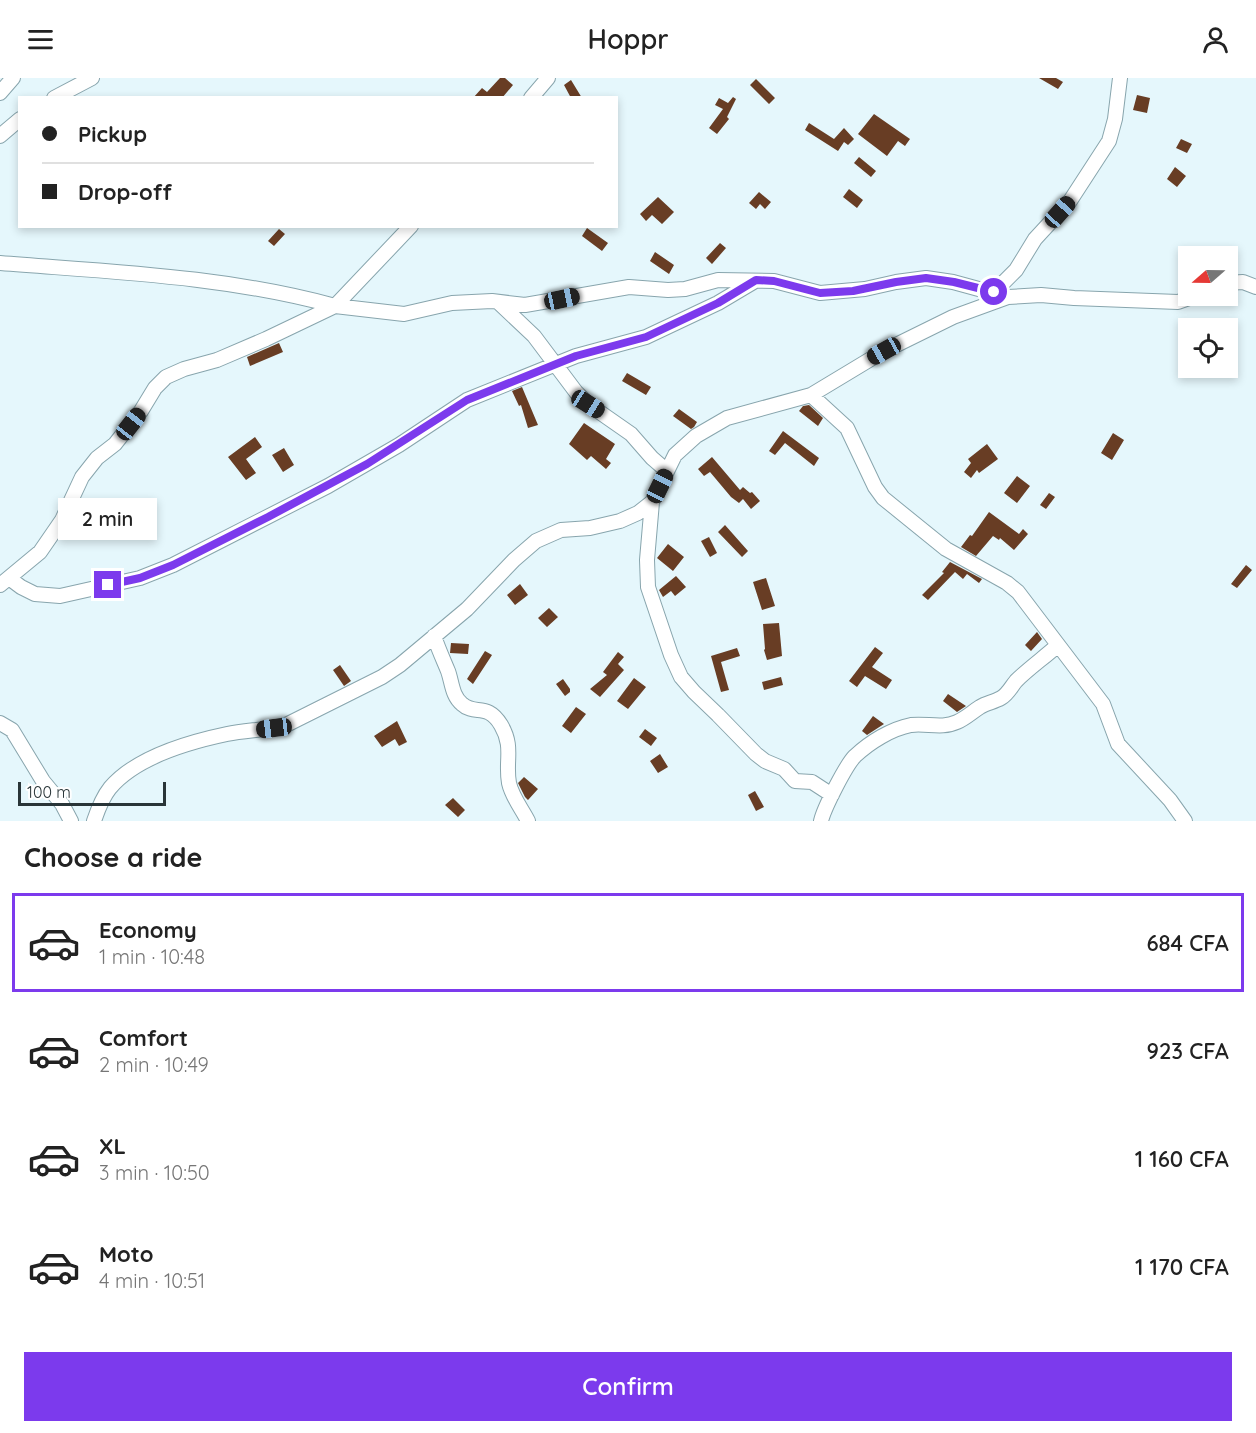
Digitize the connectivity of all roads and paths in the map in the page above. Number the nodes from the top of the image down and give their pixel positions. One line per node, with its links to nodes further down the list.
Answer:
1 (13, 78): 5 (street)
2 (92, 78): 6 (street)
3 (548, 78): 7 (street)
4 (1120, 78): 15 (street)
5 (0, 93)
6 (58, 96)
7 (533, 96)
8 (18, 121): 9 (street)
9 (0, 136)
10 (409, 228): 19 (street)
11 (0, 263): 19 (street)
12 (756, 280): 15 (street); 18 (street); 20 (street)
13 (1238, 282): 14 (street)
14 (1256, 287)
15 (994, 292): 16 (street)
16 (1008, 297): 17 (street); 21 (street)
17 (1178, 302)
18 (499, 303): 19 (street); 20 (street)
19 (335, 306): 24 (street)
20 (556, 365): 22 (street); 24 (street)
21 (811, 395): 22 (street); 26 (street)
22 (667, 471): 23 (street)
23 (652, 502): 25 (street); 28 (street)
24 (4, 582)
25 (434, 636): 30 (street); 31 (street)
26 (1058, 645): 28 (street); 33 (street)
27 (0, 723): 29 (street)
28 (832, 795): 32 (street)
29 (71, 821)
30 (94, 821)
31 (528, 821)
32 (821, 821)
33 (1185, 821)

